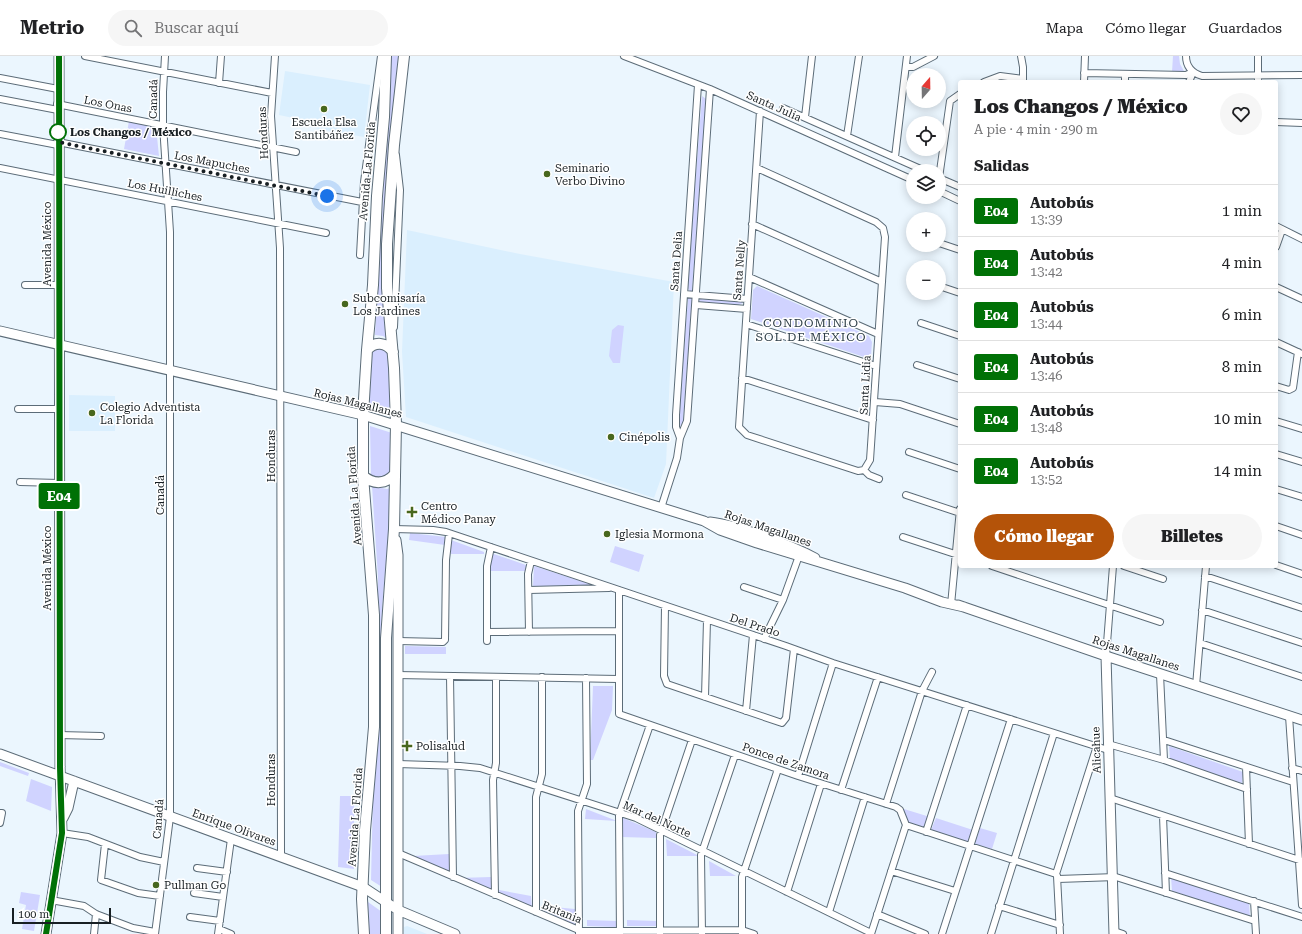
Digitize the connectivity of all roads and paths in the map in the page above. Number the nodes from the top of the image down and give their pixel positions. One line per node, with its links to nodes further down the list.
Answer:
1 (59, 56): 35 (street, Avenida México)
2 (85, 56): 18 (street)
3 (165, 56): 20 (street, Canadá)
4 (221, 56): 33 (street)
5 (275, 56): 37 (street, Honduras)
6 (381, 56): 66 (street, Avenida La Florida)
7 (386, 56): 97 (main road, Avenida La Florida)
8 (404, 56): 98 (main road)
9 (624, 56): 34 (street, Santa Julia)
10 (812, 56): 43 (street)
11 (859, 56): 48 (street)
12 (907, 56): 19 (street)
13 (934, 56): 19 (street)
14 (1020, 56): 29 (street)
15 (1085, 56): 22 (street)
16 (1186, 56): 21 (street)
17 (1258, 56): 27 (street)
18 (117, 59): 20 (street)
19 (906, 67): 52 (street)
20 (164, 72): 33 (street); 46 (street, Canadá)
21 (1193, 72): 23 (street); 26 (street); 32 (street)
22 (1084, 73): 23 (street); 30 (street)
23 (1125, 74): 31 (street)
24 (1302, 75): 27 (street)
25 (0, 78): 35 (street)
26 (1242, 79): 27 (street)
27 (1258, 79)
28 (989, 80): 29 (street)
29 (1023, 80)
30 (1084, 80)
31 (1125, 80)
32 (1190, 80)
33 (219, 83): 37 (street)
34 (698, 85): 36 (street, Santa Julia); 84 (street, Santa Delia)
35 (58, 89): 40 (street, Avenida México)
36 (710, 89): 42 (street, Santa Julia); 85 (street, Santa Delia)
37 (272, 93): 50 (street, Honduras)
38 (958, 95): 55 (street)
39 (0, 99): 40 (street, Los Onas)
40 (58, 107): 46 (street, Los Onas); 49 (street, Avenida México)
41 (783, 108): 43 (street, Santa Julia)
42 (760, 111): 57 (street, Santa Nelly); 58 (street, Santa Julia)
43 (804, 117): 48 (street, Santa Julia)
44 (1278, 122): 45 (street)
45 (1302, 122)
46 (163, 125): 50 (street, Los Onas); 53 (street, Canadá)
47 (0, 134): 49 (street, Los Mapuches)
48 (847, 136): 52 (street, Santa Julia)
49 (58, 143): 53 (street, Los Mapuches); 59 (street, Avenida México)
50 (273, 147): 51 (street, Los Onas); 61 (street, Honduras)
51 (296, 152)
52 (895, 157): 54 (street, Santa Julia)
53 (166, 163): 61 (street, Los Mapuches); 65 (street, Canadá)
54 (910, 164)
55 (941, 164)
56 (0, 168): 59 (street, Los Huilliches)
57 (757, 168): 68 (street, Santa Nelly); 78 (street, Santa Lidia)
58 (906, 177)
59 (58, 179): 65 (street, Los Huilliches); 79 (street, Avenida México)
60 (946, 181): 62 (street)
61 (276, 185): 66 (street, Los Mapuches); 67 (street, Honduras)
62 (958, 186)
63 (946, 194): 64 (street)
64 (958, 200)
65 (168, 201): 67 (street, Los Huilliches); 102 (street, Canadá)
66 (362, 202): 76 (street, Avenida La Florida)
67 (279, 223): 71 (street, Los Huilliches); 106 (street, Honduras)
68 (752, 224): 77 (street, Santa Nelly); 78 (street)
69 (1278, 227): 70 (street)
70 (1282, 230): 72 (street); 73 (street)
71 (326, 233)
72 (1302, 239)
73 (1278, 241)
74 (946, 245): 75 (street)
75 (958, 249)
76 (360, 255)
77 (749, 277): 86 (street, Santa Nelly); 93 (street)
78 (882, 282): 93 (street, Santa Lidia)
79 (59, 285): 80 (street); 96 (street, Avenida México)
80 (25, 286)
81 (946, 288): 83 (street)
82 (1278, 288): 87 (street)
83 (958, 292)
84 (684, 294): 85 (street); 116 (street, Santa Delia)
85 (696, 295): 86 (street); 88 (street, Santa Delia)
86 (747, 298): 89 (street, Santa Nelly)
87 (1302, 299)
88 (696, 305): 89 (street); 116 (street, Santa Delia)
89 (747, 309): 90 (street, Santa Nelly)
90 (746, 324): 101 (street); 103 (street, Santa Nelly)
91 (921, 324): 94 (street)
92 (0, 331): 96 (street, Rojas Magallanes)
93 (878, 334): 101 (street, Santa Lidia)
94 (958, 335)
95 (1278, 343): 99 (street)
96 (59, 344): 102 (street, Rojas Magallanes); 109 (street, Avenida México)
97 (367, 350): 98 (main road); 110 (main road, Avenida La Florida)
98 (393, 352): 114 (main road)
99 (1300, 353): 105 (street)
100 (917, 365): 104 (street)
101 (876, 366): 107 (street, Santa Lidia)
102 (170, 370): 106 (street, Rojas Magallanes); 225 (street, Canadá)
103 (742, 378): 111 (street); 121 (street, Santa Nelly)
104 (958, 378)
105 (1278, 387)
106 (281, 396): 110 (street, Rojas Magallanes); 238 (street, Honduras)
107 (874, 402): 111 (street, Santa Lidia); 113 (street)
108 (18, 409): 109 (street)
109 (59, 409): 126 (street, Avenida México)
110 (363, 415): 114 (street, Rojas Magallanes); 123 (main road, Avenida La Florida)
111 (873, 420): 121 (street, Santa Lidia)
112 (1278, 422): 115 (street)
113 (958, 423)
114 (396, 424): 122 (main road); 130 (street, Rojas Magallanes)
115 (1302, 429)
116 (680, 438): 130 (street, Santa Delia)
117 (909, 452): 120 (street)
118 (1278, 455): 119 (street)
119 (1302, 462)
120 (958, 468)
121 (864, 470): 124 (street)
122 (395, 474): 123 (main road); 133 (main road)
123 (363, 476): 250 (main road, Avenida La Florida)
124 (879, 479)
125 (20, 482): 126 (street)
126 (59, 483): 192 (street, Avenida México)
127 (1278, 490): 129 (street)
128 (906, 495): 131 (street)
129 (1302, 498)
130 (661, 508): 138 (street, Rojas Magallanes)
131 (958, 512)
132 (1278, 527): 135 (street)
133 (394, 529): 134 (street, Del Prado); 165 (street); 260 (main road)
134 (449, 534): 137 (street, Del Prado); 165 (street)
135 (1302, 535)
136 (903, 537): 139 (street)
137 (491, 548): 140 (street, Del Prado); 161 (street)
138 (799, 554): 152 (street); 153 (street, Rojas Magallanes)
139 (958, 555): 153 (street)
140 (531, 561): 150 (street, Del Prado); 151 (street)
141 (1278, 566): 146 (street)
142 (998, 568): 154 (street)
143 (1113, 568): 154 (street, Alicahue)
144 (1130, 568): 148 (street)
145 (1206, 568): 147 (street)
146 (1302, 574)
147 (1205, 576): 156 (street); 157 (street)
148 (1164, 579)
149 (744, 587): 152 (street)
150 (617, 589): 151 (street); 155 (street, Del Prado); 160 (street, Ponce de Zamora)
151 (528, 590): 162 (street)
152 (783, 600): 164 (street)
153 (951, 603): 170 (street, Rojas Magallanes)
154 (1110, 605): 159 (street); 170 (street, Alicahue)
155 (665, 606): 158 (street, Del Prado); 184 (street)
156 (1302, 608)
157 (1202, 610): 167 (street); 168 (street)
158 (707, 620): 163 (street, Del Prado); 184 (street)
159 (1160, 622)
160 (619, 631): 162 (street); 181 (street, Ponce de Zamora)
161 (487, 632): 162 (street); 166 (street)
162 (529, 632)
163 (752, 635): 164 (street, Del Prado); 186 (street)
164 (764, 639): 169 (street, Del Prado)
165 (398, 641): 174 (street)
166 (487, 641)
167 (1200, 643): 178 (street); 182 (street)
168 (1302, 643)
169 (794, 648): 171 (street, Del Prado); 186 (street)
170 (1106, 656): 173 (street, Rojas Magallanes); 197 (street, Alicahue)
171 (833, 663): 177 (street, Del Prado); 209 (street)
172 (932, 672): 183 (street)
173 (1160, 674): 182 (street, Rojas Magallanes); 195 (street)
174 (398, 675): 175 (street); 201 (street)
175 (450, 676): 176 (street); 202 (street)
176 (496, 677): 179 (street); 207 (street)
177 (878, 677): 183 (street, Del Prado); 215 (street)
178 (1302, 677)
179 (542, 678): 180 (street); 213 (street)
180 (586, 678): 181 (street); 218 (street)
181 (618, 679): 190 (street, Ponce de Zamora)
182 (1196, 686): 187 (street, Rojas Magallanes)
183 (922, 691): 185 (street, Del Prado); 219 (street)
184 (705, 697): 186 (street)
185 (967, 705): 188 (street, Del Prado); 230 (street)
186 (746, 711)
187 (1289, 716): 189 (street, Rojas Magallanes); 204 (street)
188 (1010, 719): 191 (street, Del Prado); 235 (street)
189 (1302, 720)
190 (650, 725): 194 (street, Ponce de Zamora); 220 (street)
191 (1054, 733): 196 (street, Del Prado); 239 (street)
192 (60, 735): 193 (street); 208 (street, Avenida México)
193 (101, 736)
194 (692, 740): 199 (street, Ponce de Zamora); 229 (street)
195 (1164, 740): 200 (street); 203 (street)
196 (1097, 746): 197 (street, Del Prado); 248 (street)
197 (1108, 747): 200 (street, Del Prado); 217 (street, Alicahue)
198 (0, 754): 208 (street, Enrique Olivares)
199 (735, 755): 205 (street, Ponce de Zamora); 236 (street)
200 (1164, 760): 214 (street, Del Prado)
201 (398, 764): 202 (street, Mar del Norte); 237 (street)
202 (451, 765): 207 (street, Mar del Norte); 247 (street)
203 (1246, 767): 211 (street); 214 (street)
204 (1292, 768): 206 (street); 211 (street)
205 (778, 769): 209 (street, Ponce de Zamora); 243 (street)
206 (1302, 772)
207 (494, 773): 213 (street, Mar del Norte); 255 (street)
208 (60, 776): 210 (street, Enrique Olivares); 226 (street, Avenida México)
209 (798, 776): 212 (street, Ponce de Zamora)
210 (74, 781): 225 (street, Enrique Olivares); 226 (street)
211 (1293, 782): 222 (street)
212 (821, 784): 215 (street, Ponce de Zamora); 252 (street)
213 (538, 786): 218 (street, Mar del Norte); 264 (street)
214 (1247, 789): 234 (street)
215 (841, 790): 216 (street, Ponce de Zamora)
216 (865, 798): 219 (street, Ponce de Zamora); 265 (street)
217 (1110, 798): 223 (street); 249 (street, Alicahue)
218 (581, 800): 220 (street, Mar del Norte); 274 (street)
219 (886, 804): 228 (street, Ponce de Zamora)
220 (620, 812): 229 (street, Mar del Norte); 275 (street)
221 (1, 813): 227 (street)
222 (1295, 814): 224 (street); 240 (street)
223 (1163, 816): 234 (street); 246 (street)
224 (1302, 816)
225 (170, 817): 232 (street, Enrique Olivares); 241 (street, Canadá)
226 (62, 820): 231 (street, Avenida México)
227 (0, 823)
228 (906, 825): 230 (street); 244 (street)
229 (663, 831): 236 (street, Mar del Norte); 276 (street)
230 (926, 832): 235 (street)
231 (62, 833): 233 (street); 258 (street, Avenida México)
232 (231, 839): 238 (street, Enrique Olivares); 245 (street)
233 (105, 844): 241 (street); 256 (street)
234 (1249, 844): 240 (street)
235 (970, 846): 239 (street); 251 (street)
236 (704, 851): 243 (street, Mar del Norte); 277 (street)
237 (398, 854): 247 (street, Britania); 263 (street)
238 (281, 857): 250 (street, Enrique Olivares)
239 (1014, 860): 248 (street); 262 (street)
240 (1300, 861): 261 (street)
241 (164, 862): 256 (street, Canadá)
242 (197, 868): 245 (street)
243 (745, 871): 252 (street, Mar del Norte); 278 (street)
244 (891, 871): 251 (street); 267 (street)
245 (227, 872): 257 (street)
246 (1165, 872): 254 (street); 259 (street)
247 (453, 877): 255 (street, Britania)
248 (1057, 877): 249 (street); 272 (street)
249 (1112, 877): 254 (street); 281 (street, Alicahue)
250 (363, 887): 260 (street, Enrique Olivares); 285 (main road, Avenida La Florida)
251 (955, 891): 291 (street)
252 (787, 892): 265 (street, Mar del Norte)
253 (194, 893): 257 (street)
254 (1166, 893): 271 (street)
255 (495, 895): 264 (street, Britania)
256 (160, 896): 279 (street, Canadá)
257 (223, 897): 270 (street)
258 (52, 900): 266 (street); 282 (street, Avenida México)
259 (1254, 901): 269 (street); 271 (street)
260 (386, 902): 263 (street, Enrique Olivares); 286 (main road)
261 (1302, 905)
262 (1000, 906): 272 (street); 292 (street)
263 (398, 910): 287 (street); 288 (street, Enrique Olivares)
264 (536, 912): 274 (street, Britania)
265 (829, 912): 280 (street, Mar del Norte)
266 (96, 914): 279 (street); 283 (street)
267 (877, 914): 280 (street); 290 (street)
268 (190, 917): 270 (street)
269 (1302, 917)
270 (220, 921): 273 (street)
271 (1255, 921): 294 (street)
272 (1060, 925): 293 (street)
273 (218, 932): 284 (street)
274 (579, 932): 275 (street, Britania)
275 (620, 932): 276 (street, Britania)
276 (660, 932): 277 (street, Britania)
277 (702, 932): 278 (street, Britania)
278 (742, 932): 289 (street, Britania)
279 (155, 933)
280 (871, 933)
281 (1117, 933)
282 (46, 934)
283 (94, 934)
284 (231, 934)
285 (364, 934)
286 (386, 934)
287 (398, 934)
288 (455, 934)
289 (754, 934)
290 (925, 934)
291 (942, 934)
292 (991, 934)
293 (1060, 934)
294 (1256, 934)

